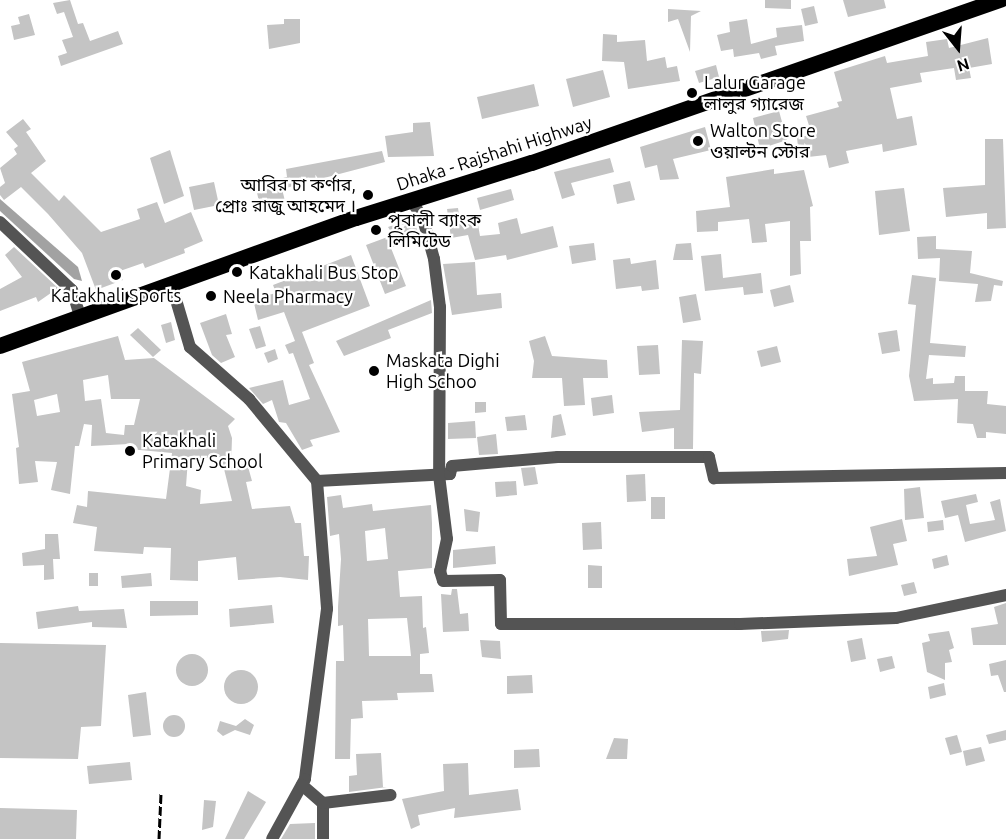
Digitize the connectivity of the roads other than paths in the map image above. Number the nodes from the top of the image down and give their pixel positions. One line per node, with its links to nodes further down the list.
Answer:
1 (1001, 0): 2 (highway, Dhaka - Rajshahi Highway)
2 (412, 201): 4 (highway, Dhaka - Rajshahi Highway); 8 (street)
3 (0, 222): 5 (street)
4 (171, 283): 5 (highway, Dhaka - Rajshahi Highway); 9 (street)
5 (80, 316): 6 (highway, Dhaka - Rajshahi Highway)
6 (0, 346)
7 (1006, 474): 8 (street)
8 (439, 475): 9 (street); 10 (street)
9 (317, 481): 11 (street)
10 (1006, 595)
11 (302, 785): 13 (street); 14 (street)
12 (391, 795): 13 (street)
13 (323, 803): 15 (street)
14 (272, 839)
15 (323, 839)

